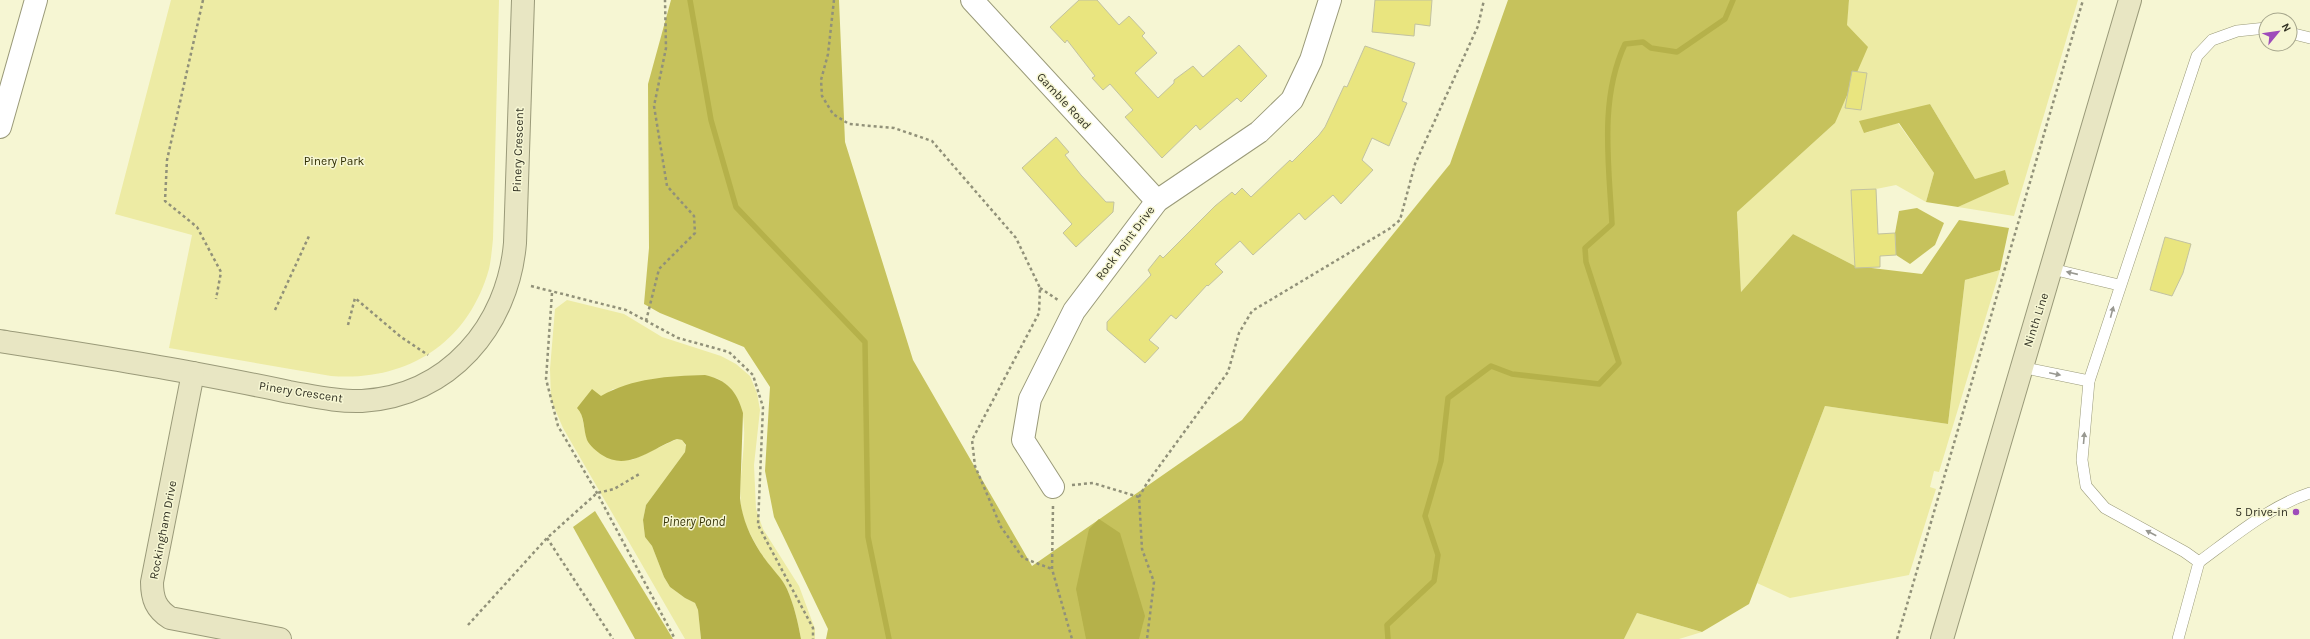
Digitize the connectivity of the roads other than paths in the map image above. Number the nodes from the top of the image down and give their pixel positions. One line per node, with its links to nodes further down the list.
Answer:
1 (36, 0): 9 (street)
2 (523, 0): 15 (street, Pinery Crescent)
3 (972, 0): 10 (street, Gamble Road)
4 (1330, 0): 10 (street, Rock Point Drive)
5 (2130, 0): 11 (street, Ninth Line)
6 (2258, 29): 12 (lane)
7 (2298, 35): 8 (lane)
8 (2310, 38)
9 (0, 127)
10 (1157, 201): 17 (street, Rock Point Drive)
11 (2052, 269): 12 (lane, one-way to 11); 14 (street, Ninth Line)
12 (2119, 285): 16 (lane, one-way to 12)
13 (0, 341): 15 (street, Pinery Crescent)
14 (2021, 367): 16 (lane, one-way to 16); 21 (street, Ninth Line)
15 (193, 373): 20 (street, Rockingham Drive)
16 (2089, 381): 19 (lane, one-way to 16)
17 (1053, 487)
18 (2310, 493): 19 (lane)
19 (2199, 562): 22 (lane)
20 (280, 639)
21 (1942, 639)
22 (2178, 639)

